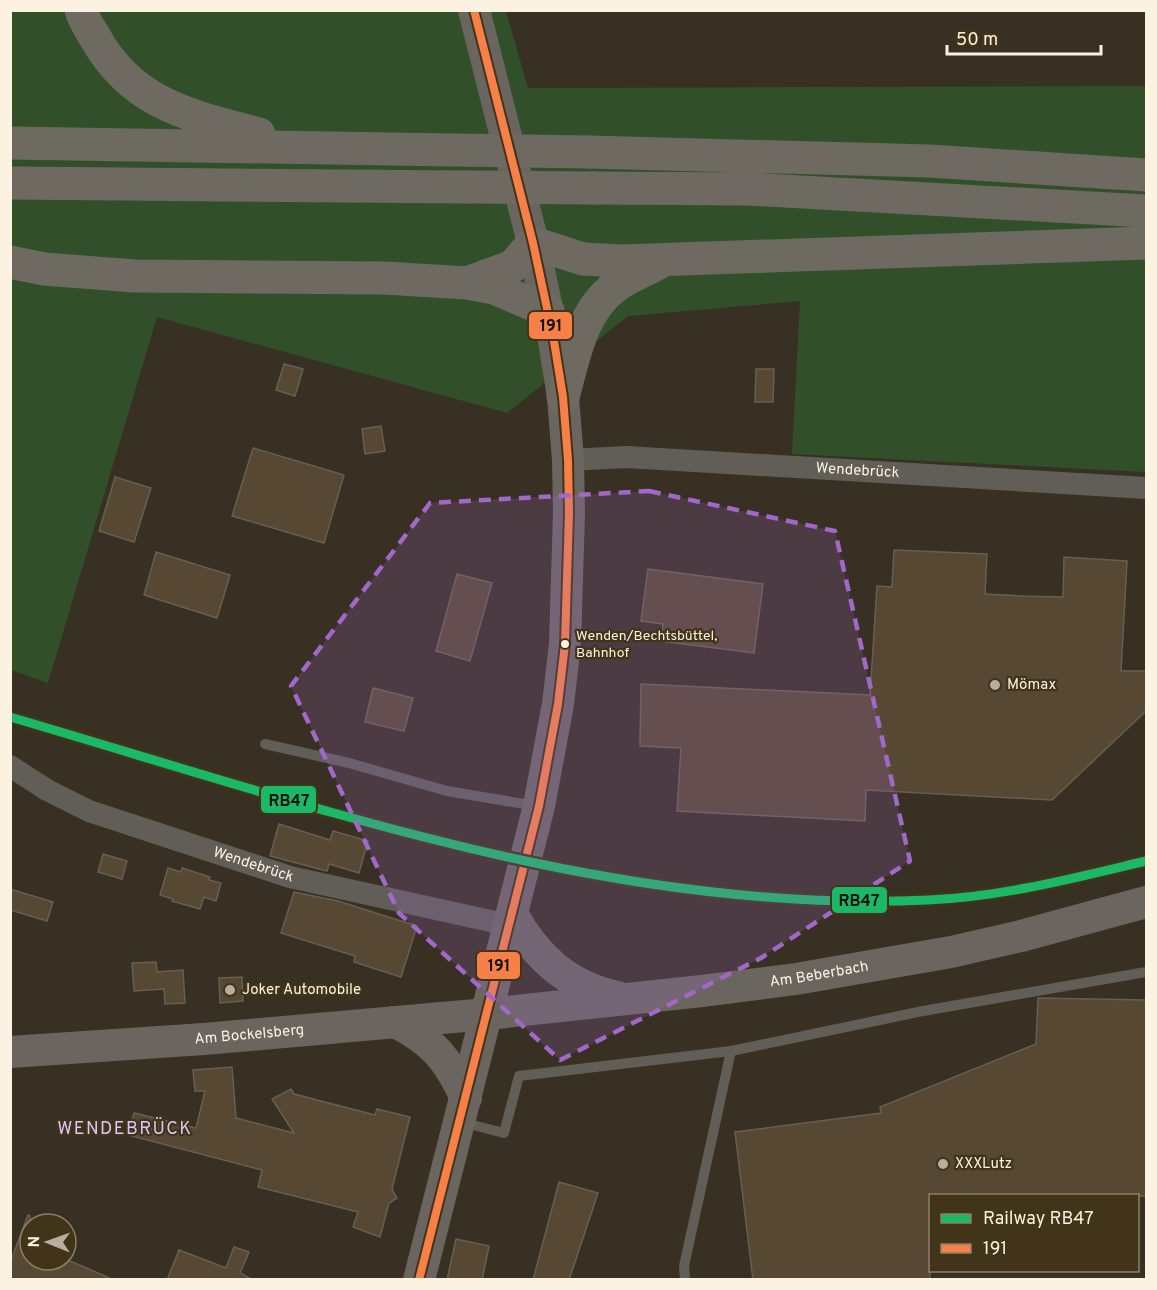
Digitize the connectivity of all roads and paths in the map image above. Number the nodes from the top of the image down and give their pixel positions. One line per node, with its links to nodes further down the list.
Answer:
1 (81, 10): 4 (highway)
2 (474, 10): 8 (main road)
3 (10, 143): 4 (highway)
4 (310, 147): 5 (highway, bridge)
5 (1146, 175)
6 (10, 183): 7 (highway, bridge)
7 (1146, 211)
8 (533, 243): 10 (highway); 12 (highway); 13 (main road)
9 (1146, 243): 10 (highway)
10 (664, 261): 14 (highway)
11 (10, 262): 12 (highway)
12 (467, 283): 13 (highway)
13 (548, 311): 14 (main road)
14 (563, 397): 15 (main road)
15 (568, 460): 16 (street, Wendebrück); 19 (main road)
16 (1146, 488)
17 (265, 744): 19 (lane)
18 (10, 766): 21 (street, Wendebrück)
19 (539, 806): 21 (main road)
20 (1146, 902): 23 (main road, Am Beberbach)
21 (510, 919): 23 (main road); 24 (main road)
22 (1146, 972): 26 (lane)
23 (627, 999): 24 (main road, Am Beberbach)
24 (487, 1014): 25 (main road, Am Bockelsberg); 28 (main road)
25 (395, 1022): 27 (main road, Am Bockelsberg); 28 (main road)
26 (732, 1051): 28 (lane); 30 (lane)
27 (10, 1052)
28 (463, 1110): 29 (main road)
29 (419, 1280)
30 (685, 1280)

